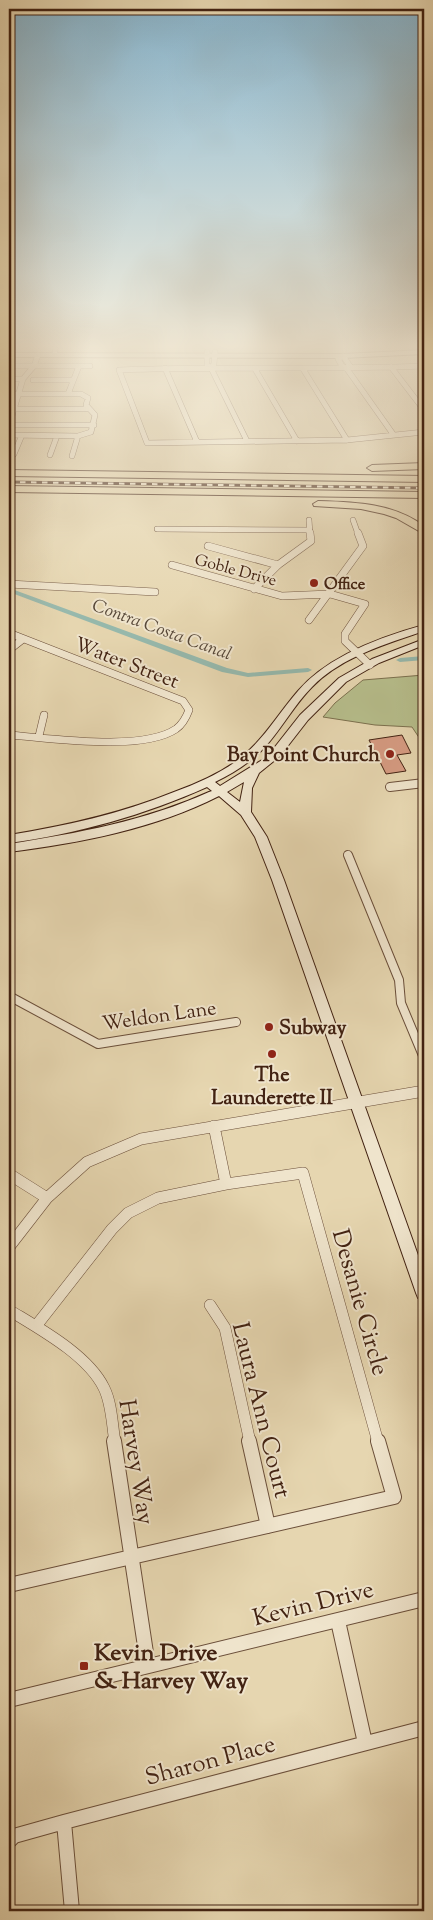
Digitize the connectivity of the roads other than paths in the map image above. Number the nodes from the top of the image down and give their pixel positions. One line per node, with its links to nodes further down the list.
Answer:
1 (21, 439): 12 (street)
2 (56, 439): 13 (street)
3 (77, 439): 14 (street)
4 (145, 439): 11 (street)
5 (195, 439): 10 (street)
6 (358, 439): 8 (street)
7 (297, 440): 8 (street); 9 (street)
8 (347, 440)
9 (247, 441): 10 (street)
10 (197, 442): 11 (street)
11 (147, 443)
12 (14, 454)
13 (50, 455)
14 (72, 456)
15 (424, 466): 17 (highway)
16 (9, 473): 17 (highway)
17 (202, 475): 18 (highway)
18 (424, 479)
19 (9, 489): 20 (highway)
20 (129, 491): 21 (highway); 26 (highway)
21 (424, 495)
22 (309, 520): 25 (street)
23 (353, 520): 33 (street)
24 (157, 529): 25 (street)
25 (310, 530): 28 (street)
26 (424, 531)
27 (208, 546): 28 (street)
28 (278, 565): 31 (street)
29 (172, 566): 31 (street, Goble Drive)
30 (10, 584): 32 (street)
31 (254, 588): 33 (street, Goble Drive)
32 (156, 592)
33 (330, 594): 34 (street); 40 (street, Goble Drive)
34 (309, 620)
35 (424, 628): 40 (main road)
36 (9, 633): 37 (street, Water Street)
37 (23, 639): 39 (street); 44 (street, Water Street)
38 (424, 642): 41 (main road)
39 (9, 650)
40 (357, 653): 41 (street, Goble Drive); 46 (main road)
41 (370, 665): 45 (main road)
42 (44, 715): 44 (street)
43 (9, 735): 44 (street, Water Street)
44 (39, 736)
45 (255, 770): 49 (main road); 50 (main road)
46 (208, 782): 49 (main road); 51 (main road)
47 (424, 783): 48 (street)
48 (390, 787)
49 (219, 792): 50 (main road); 52 (main road)
50 (245, 812): 58 (main road)
51 (9, 839)
52 (9, 848)
53 (348, 855): 56 (street)
54 (9, 996): 55 (street, Weldon Lane)
55 (236, 1022)
56 (424, 1058)
57 (424, 1091): 58 (street)
58 (358, 1103): 59 (street); 64 (main road)
59 (214, 1126): 61 (street); 62 (street)
60 (9, 1174): 62 (street)
61 (226, 1184): 67 (street, Desanie Circle); 68 (street, Desanie Circle)
62 (47, 1198): 63 (street)
63 (9, 1247)
64 (424, 1293)
65 (210, 1305): 68 (street, Laura Ann Court)
66 (9, 1310): 67 (street, Harvey Way)
67 (36, 1326): 69 (street, Harvey Way)
68 (268, 1526): 69 (street, Desanie Circle)
69 (130, 1557): 70 (street, Desanie Circle); 73 (street, Harvey Way)
70 (9, 1585)
71 (424, 1599): 72 (street, Kevin Drive)
72 (338, 1621): 73 (street, Kevin Drive); 76 (street)
73 (148, 1666): 74 (street, Kevin Drive)
74 (9, 1700)
75 (424, 1728): 76 (street, Sharon Place)
76 (365, 1743): 77 (street, Sharon Place)
77 (64, 1822): 78 (street, Sharon Place); 79 (street)
78 (9, 1841)
79 (72, 1911)

